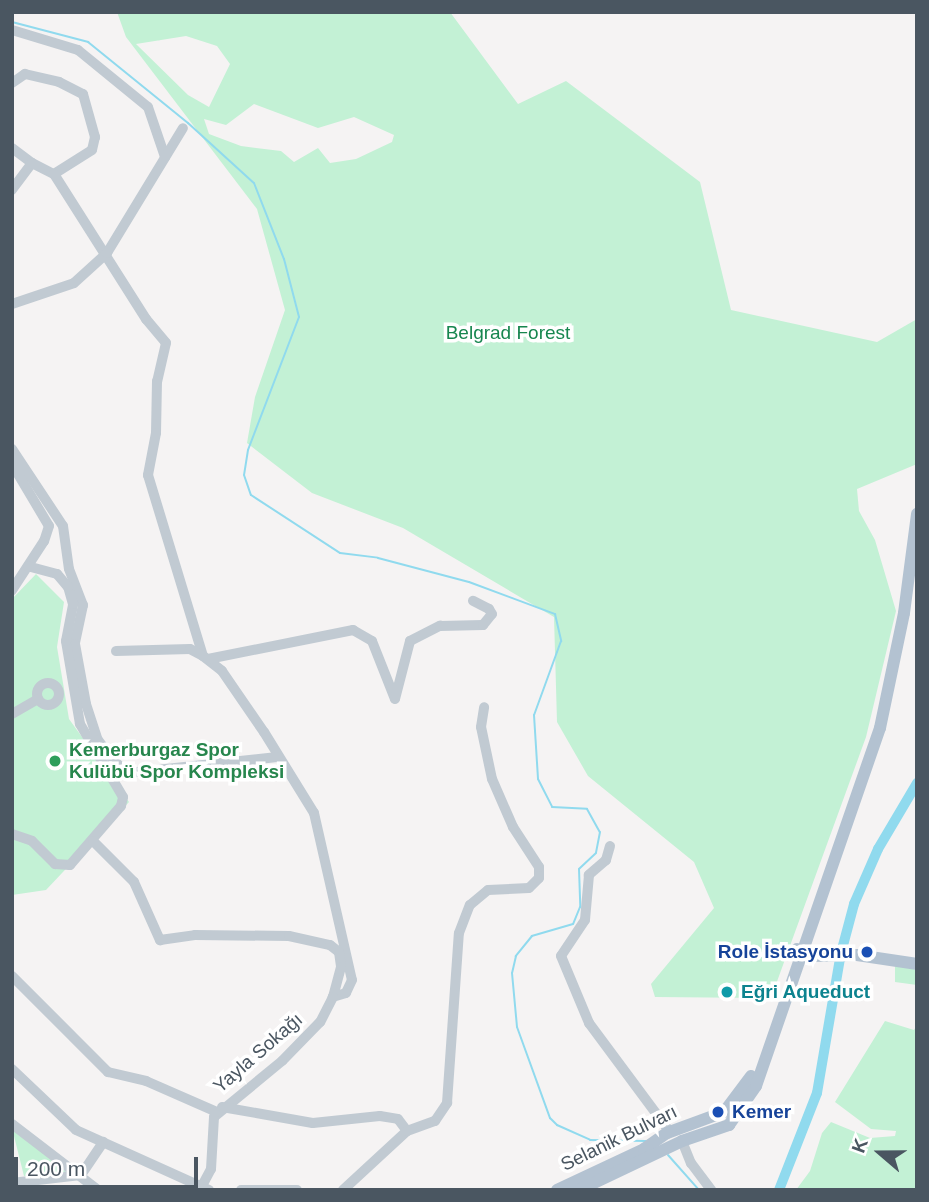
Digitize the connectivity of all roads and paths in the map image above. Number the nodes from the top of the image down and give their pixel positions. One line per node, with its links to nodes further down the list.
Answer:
1 (12, 30): 5 (street)
2 (12, 83): 7 (street)
3 (183, 128): 5 (street)
4 (12, 148): 6 (street)
5 (165, 157): 9 (street)
6 (32, 163): 7 (street); 8 (street)
7 (54, 174): 9 (street)
8 (12, 190)
9 (107, 253): 10 (street); 18 (street)
10 (12, 304)
11 (12, 449): 24 (street)
12 (12, 464): 14 (street)
13 (917, 514): 25 (main road)
14 (28, 566): 15 (street); 19 (street)
15 (12, 590)
16 (473, 601): 18 (street)
17 (116, 651): 18 (street)
18 (206, 657): 24 (street)
19 (71, 682): 20 (street); 27 (street)
20 (57, 687): 21 (street); 21 (street)
21 (38, 699): 23 (street)
22 (484, 707): 37 (street)
23 (12, 715)
24 (277, 757): 32 (street)
25 (859, 786): 29 (main road); 29 (main road)
26 (12, 834): 27 (street)
27 (93, 841): 32 (street, Yayla Sokağı)
28 (610, 846): 38 (street)
29 (814, 952): 30 (main road); 35 (main road, Selanik Bulvarı); 39 (main road, Selanik Bulvarı)
30 (917, 964)
31 (12, 976): 34 (street)
32 (333, 997): 34 (street, Yayla Sokağı)
33 (12, 1069): 40 (street)
34 (220, 1110): 37 (street); 43 (street, Yayla Sokağı)
35 (708, 1121): 38 (main road, Selanik Bulvarı); 39 (main road)
36 (12, 1124): 41 (street)
37 (407, 1130): 47 (street)
38 (668, 1132): 39 (main road); 48 (main road, Selanik Bulvarı)
39 (682, 1141): 49 (main road, Selanik Bulvarı); 50 (street)
40 (103, 1142): 41 (street); 43 (street)
41 (81, 1175): 42 (street); 44 (street)
42 (12, 1184)
43 (204, 1189)
44 (98, 1190)
45 (242, 1190): 46 (street)
46 (297, 1190)
47 (343, 1190)
48 (557, 1190)
49 (579, 1190)
50 (712, 1190)

